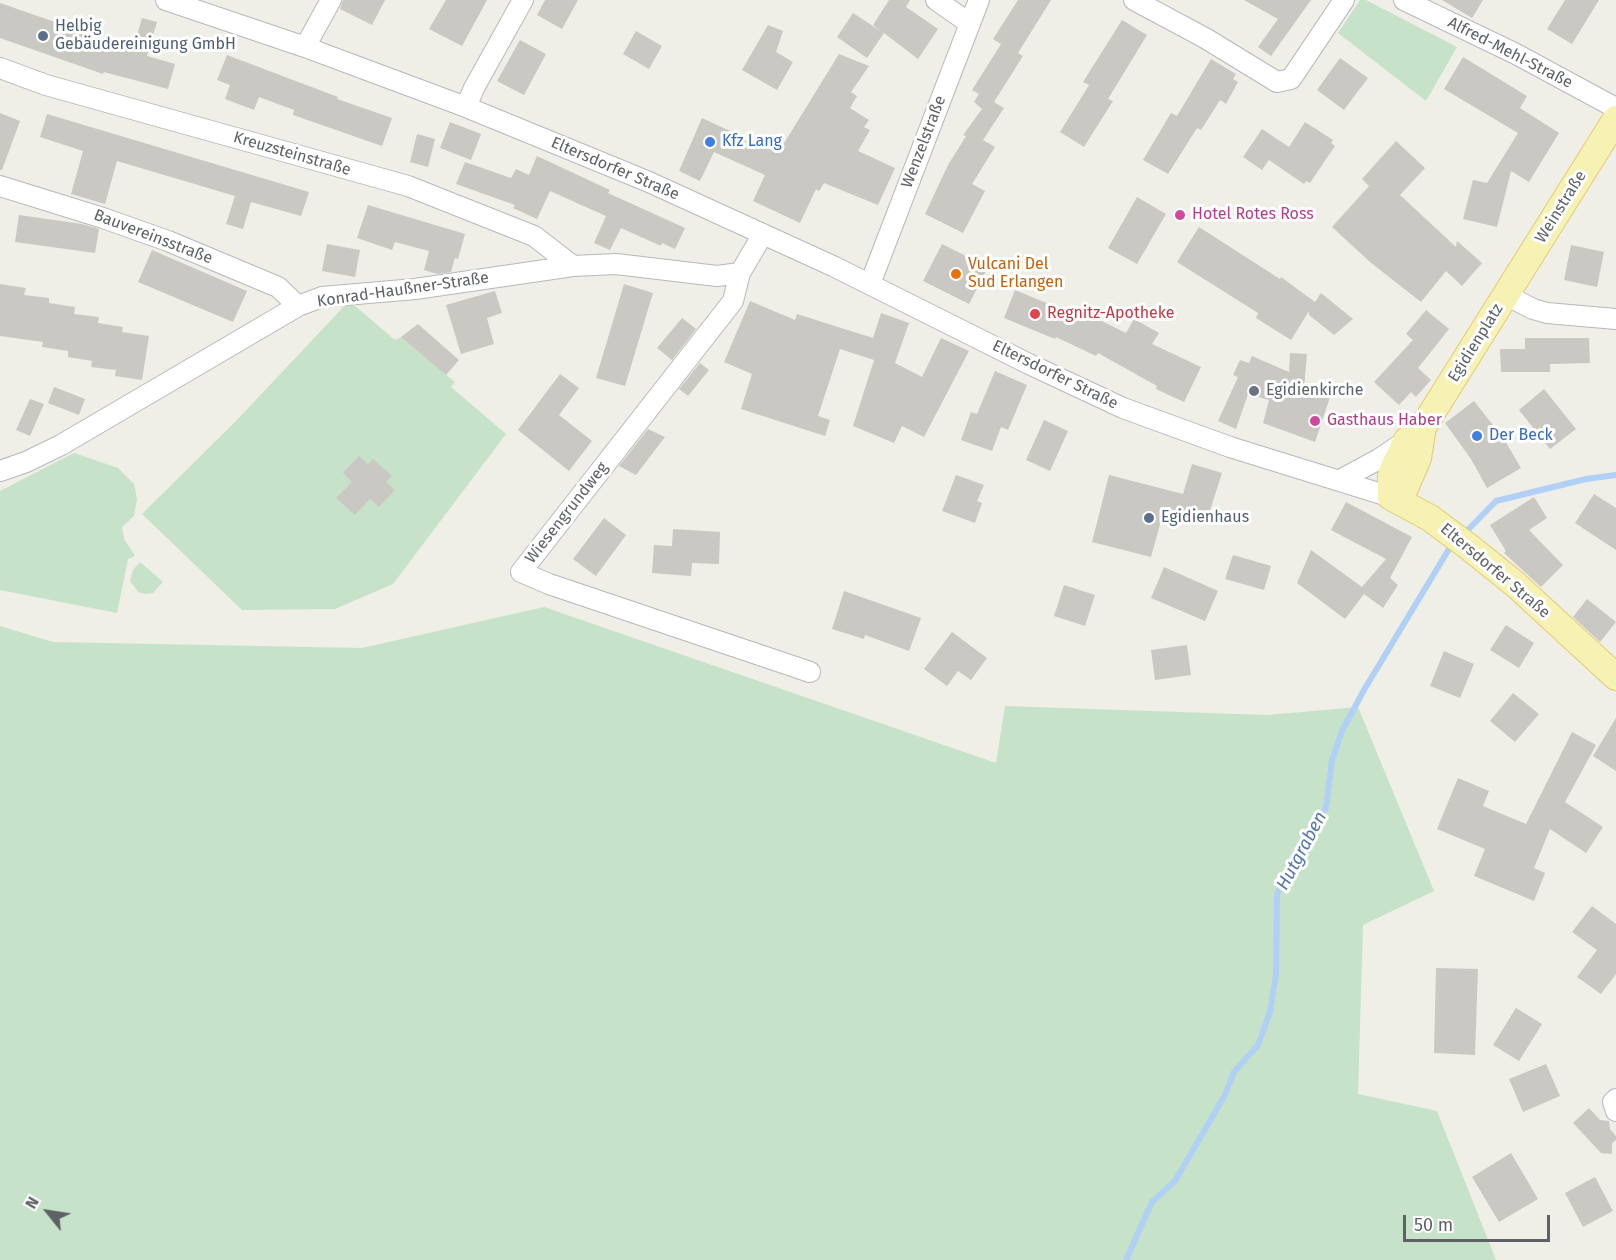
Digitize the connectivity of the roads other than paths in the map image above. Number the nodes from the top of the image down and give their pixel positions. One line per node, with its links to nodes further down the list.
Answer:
1 (166, 0): 10 (street, Eltersdorfer Straße)
2 (331, 0): 10 (street)
3 (523, 0): 12 (street)
4 (936, 0): 9 (street)
5 (979, 0): 9 (street, Wenzelstraße)
6 (1134, 0): 7 (street)
7 (1344, 0)
8 (1404, 0): 13 (street, Alfred-Mehl-Straße)
9 (969, 23): 19 (street, Wenzelstraße)
10 (305, 47): 12 (street, Eltersdorfer Straße)
11 (0, 68): 17 (street, Kreuzsteinstraße)
12 (466, 107): 16 (street, Eltersdorfer Straße)
13 (1616, 108)
14 (1616, 119): 20 (main road, Weinstraße)
15 (0, 186): 21 (street, Bauvereinsstraße)
16 (763, 234): 18 (street, Wiesengrundweg); 19 (street, Eltersdorfer Straße)
17 (573, 266): 18 (street, Konrad-Haußner-Straße); 21 (street, Konrad-Haußner-Straße)
18 (740, 273): 27 (street, Wiesengrundweg)
19 (870, 284): 25 (street, Eltersdorfer Straße)
20 (1506, 295): 22 (street, Egidienplatz); 23 (main road, Egidienplatz)
21 (298, 306): 24 (street, Konrad-Haußner-Straße)
22 (1616, 320)
23 (1415, 433): 25 (street); 26 (main road, Egidienplatz)
24 (0, 471)
25 (1340, 480): 26 (street, Eltersdorfer Straße)
26 (1396, 499): 28 (main road, Eltersdorfer Straße)
27 (810, 672)
28 (1616, 677)
29 (1616, 1099): 30 (street)
30 (1616, 1111)

